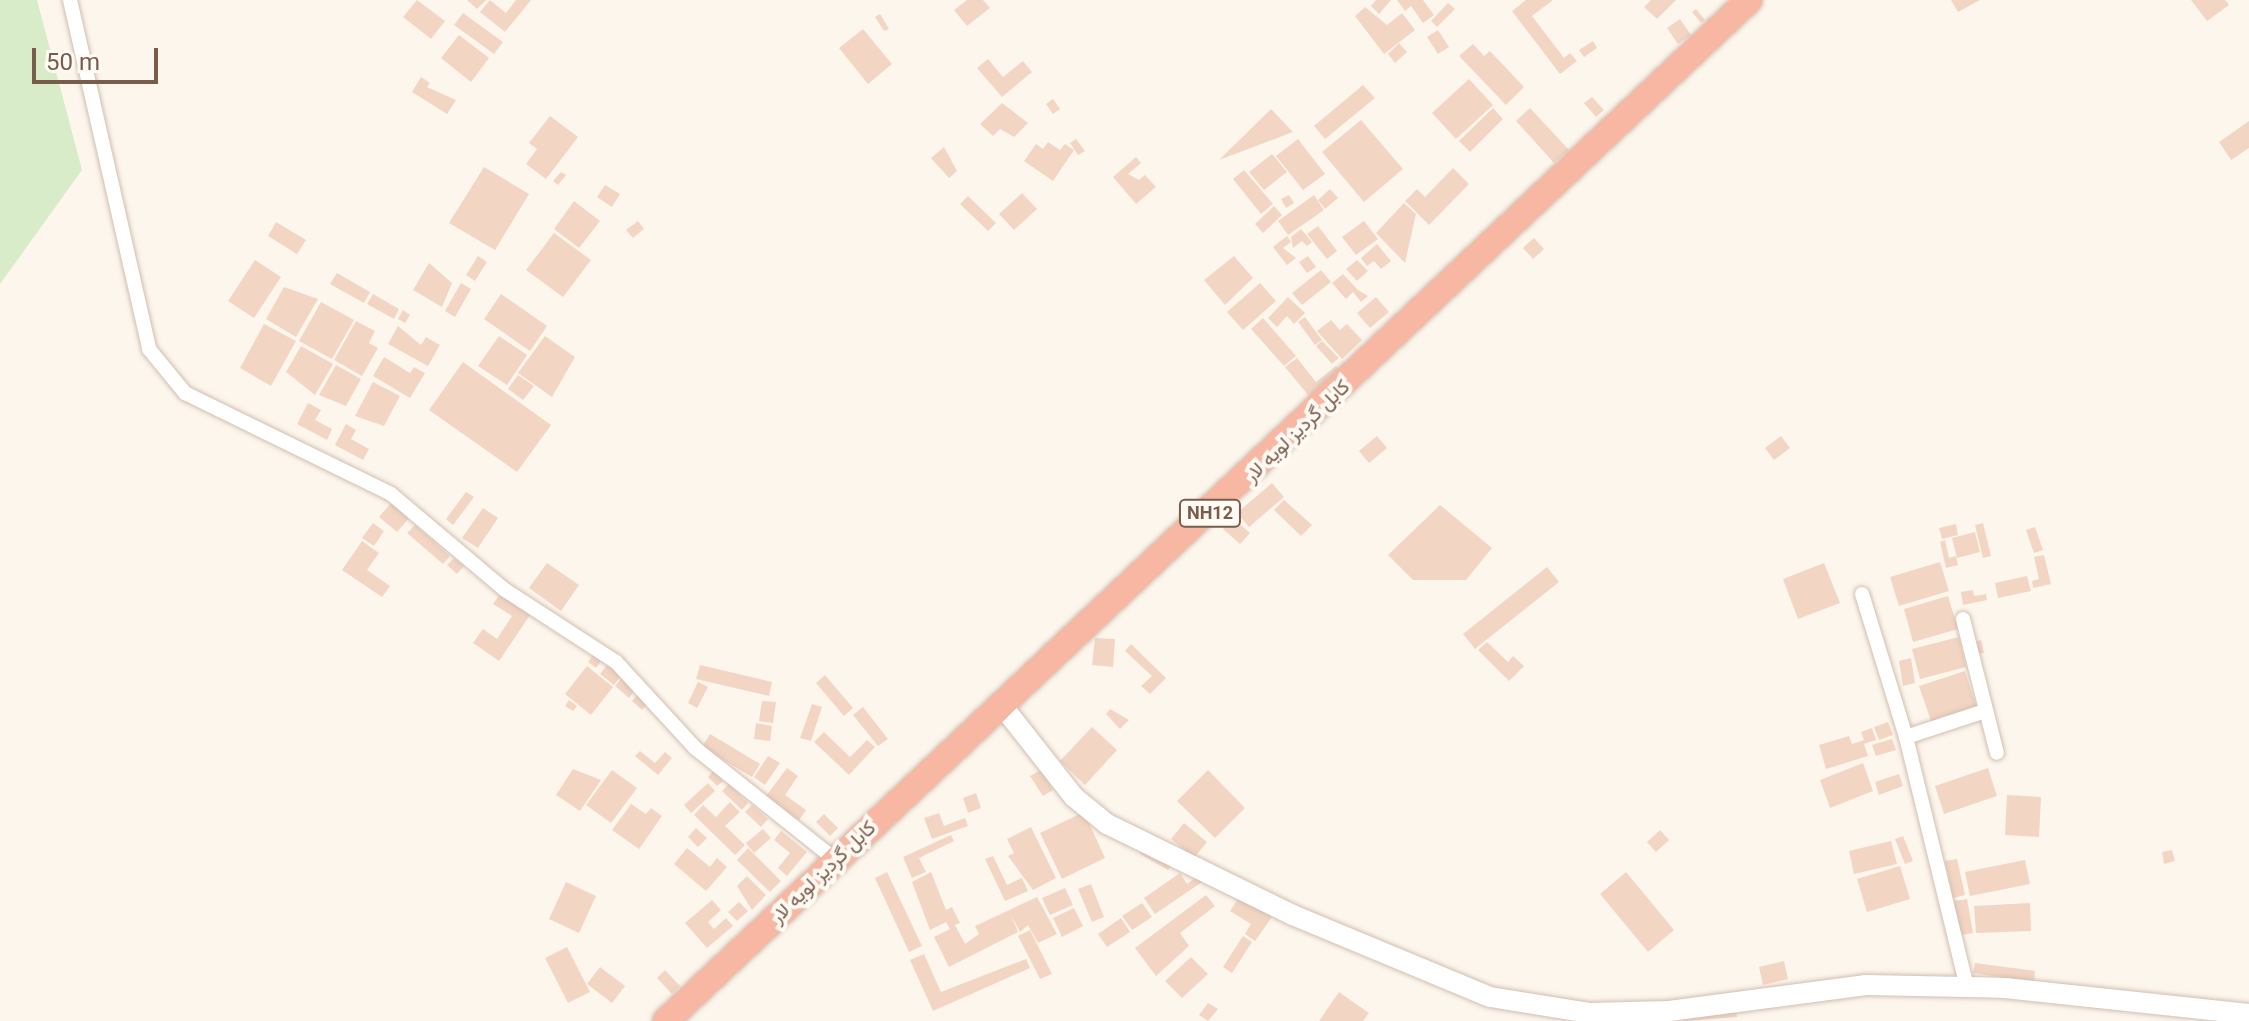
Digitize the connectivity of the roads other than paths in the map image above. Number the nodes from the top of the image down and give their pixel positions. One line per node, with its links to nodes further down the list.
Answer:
1 (70, 0): 9 (street)
2 (1749, 0): 5 (highway, کابل گردیز لویه لار / NH12)
3 (1862, 594): 7 (street)
4 (1963, 619): 6 (street)
5 (1000, 703): 9 (highway, کابل گردیز لویه لار / NH12); 10 (street)
6 (1982, 712): 7 (street); 8 (street)
7 (1906, 737): 10 (street)
8 (1997, 753)
9 (836, 860): 12 (highway, کابل گردیز لویه لار / NH12)
10 (1967, 987): 11 (street)
11 (2249, 1014)
12 (666, 1021)

